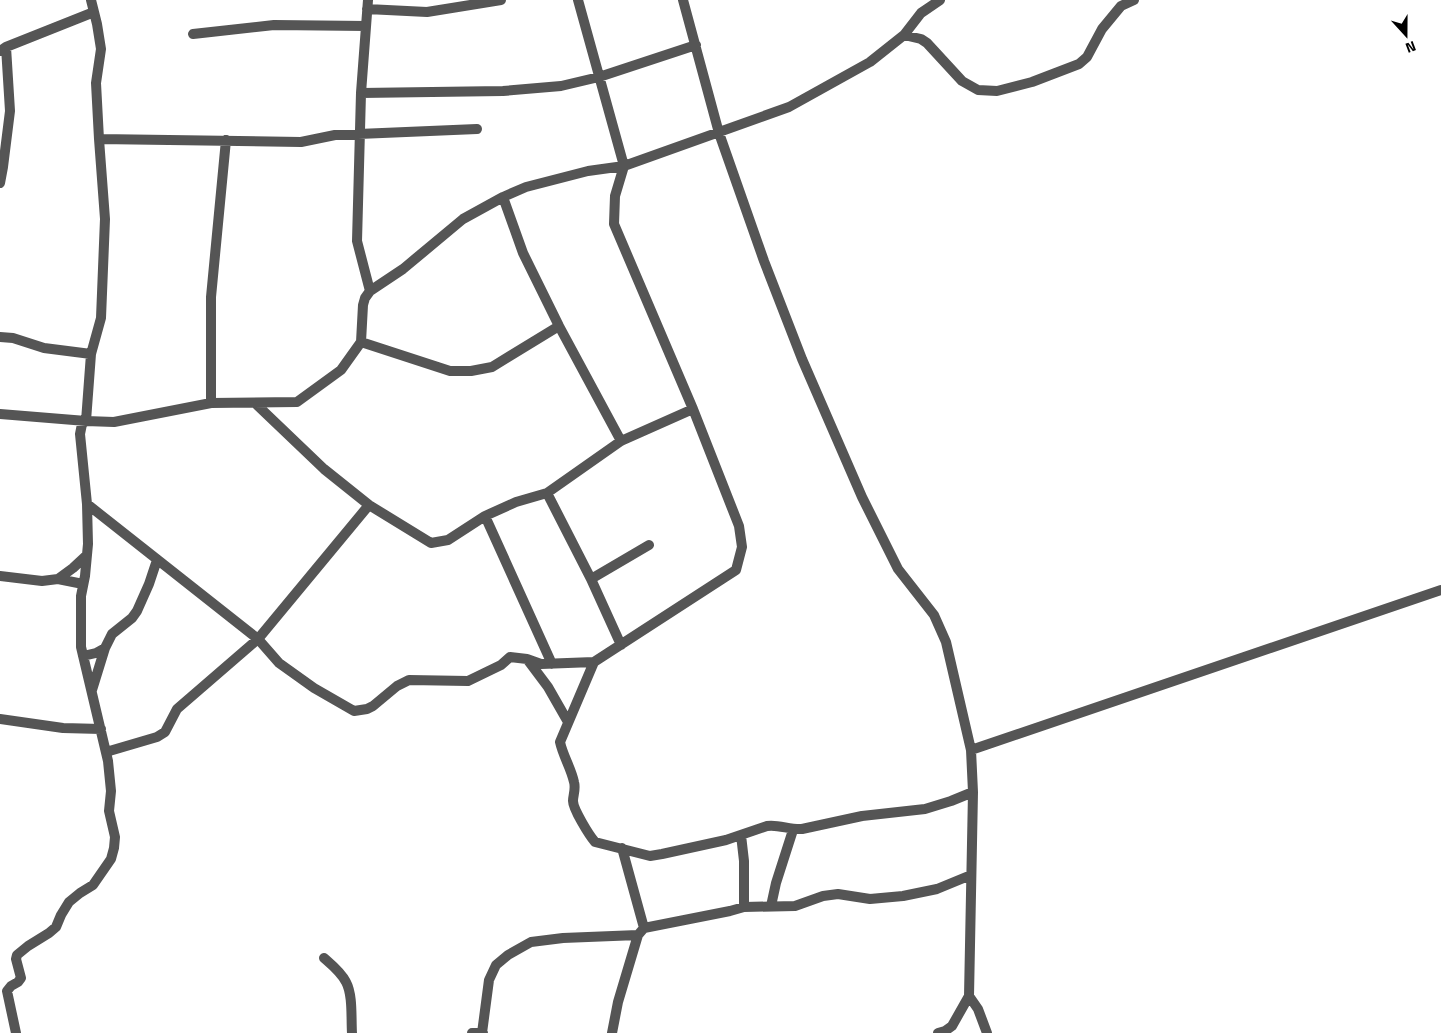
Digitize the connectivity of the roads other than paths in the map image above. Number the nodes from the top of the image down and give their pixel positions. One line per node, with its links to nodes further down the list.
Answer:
1 (91, 0): 8 (street)
2 (501, 0): 7 (street)
3 (578, 0): 14 (street)
4 (683, 0): 12 (street)
5 (940, 0): 11 (street)
6 (1134, 0): 11 (street)
7 (368, 4): 9 (street)
8 (94, 12): 13 (street); 19 (street)
9 (366, 26): 10 (street); 15 (street)
10 (193, 34)
11 (904, 35): 17 (street)
12 (696, 44): 14 (street); 17 (street)
13 (3, 49): 22 (street)
14 (599, 77): 15 (street); 21 (street)
15 (361, 93): 18 (street)
16 (477, 129): 18 (street)
17 (719, 133): 21 (street); 58 (street)
18 (359, 135): 20 (street); 24 (street)
19 (98, 139): 20 (street); 28 (street)
20 (226, 140): 29 (street)
21 (624, 166): 23 (street); 31 (street)
22 (0, 183)
23 (503, 197): 24 (street); 25 (street)
24 (370, 292): 27 (street)
25 (559, 326): 27 (street); 34 (street)
26 (0, 336): 28 (street)
27 (361, 342): 30 (street)
28 (91, 354): 33 (street)
29 (211, 403): 30 (street); 33 (street)
30 (255, 403): 37 (street)
31 (693, 409): 34 (street); 48 (street)
32 (0, 414): 33 (street)
33 (86, 421): 36 (street)
34 (621, 441): 35 (street)
35 (547, 493): 38 (street); 44 (street)
36 (87, 504): 40 (street); 41 (street)
37 (369, 505): 38 (street); 47 (street)
38 (485, 516): 53 (street)
39 (649, 545): 44 (street)
40 (87, 555): 43 (street); 45 (street)
41 (157, 560): 47 (street); 49 (street)
42 (0, 576): 43 (street)
43 (58, 579): 45 (street)
44 (591, 579): 48 (street)
45 (83, 584): 50 (street)
46 (1441, 590): 58 (street)
47 (258, 639): 51 (street); 59 (street)
48 (620, 645): 52 (street)
49 (105, 648): 50 (street); 54 (street)
50 (83, 656): 54 (street)
51 (527, 660): 53 (street); 56 (street)
52 (594, 662): 53 (street); 56 (street)
53 (552, 664)
54 (92, 692): 57 (street)
55 (0, 719): 57 (street)
56 (568, 722): 63 (street)
57 (101, 729): 59 (street)
58 (971, 750): 60 (street)
59 (106, 752): 71 (street)
60 (973, 792): 61 (street); 64 (street)
61 (793, 830): 62 (street); 66 (street)
62 (741, 835): 63 (street); 65 (street)
63 (622, 848): 67 (street)
64 (972, 875): 66 (street); 69 (street)
65 (744, 906): 66 (street); 67 (street)
66 (771, 906)
67 (641, 932): 74 (street); 75 (street)
68 (324, 958): 72 (street)
69 (969, 996): 70 (street); 77 (street)
70 (951, 1030): 76 (street)
71 (16, 1033)
72 (352, 1033)
73 (472, 1033): 74 (street)
74 (482, 1033)
75 (612, 1033)
76 (938, 1033)
77 (987, 1033)

